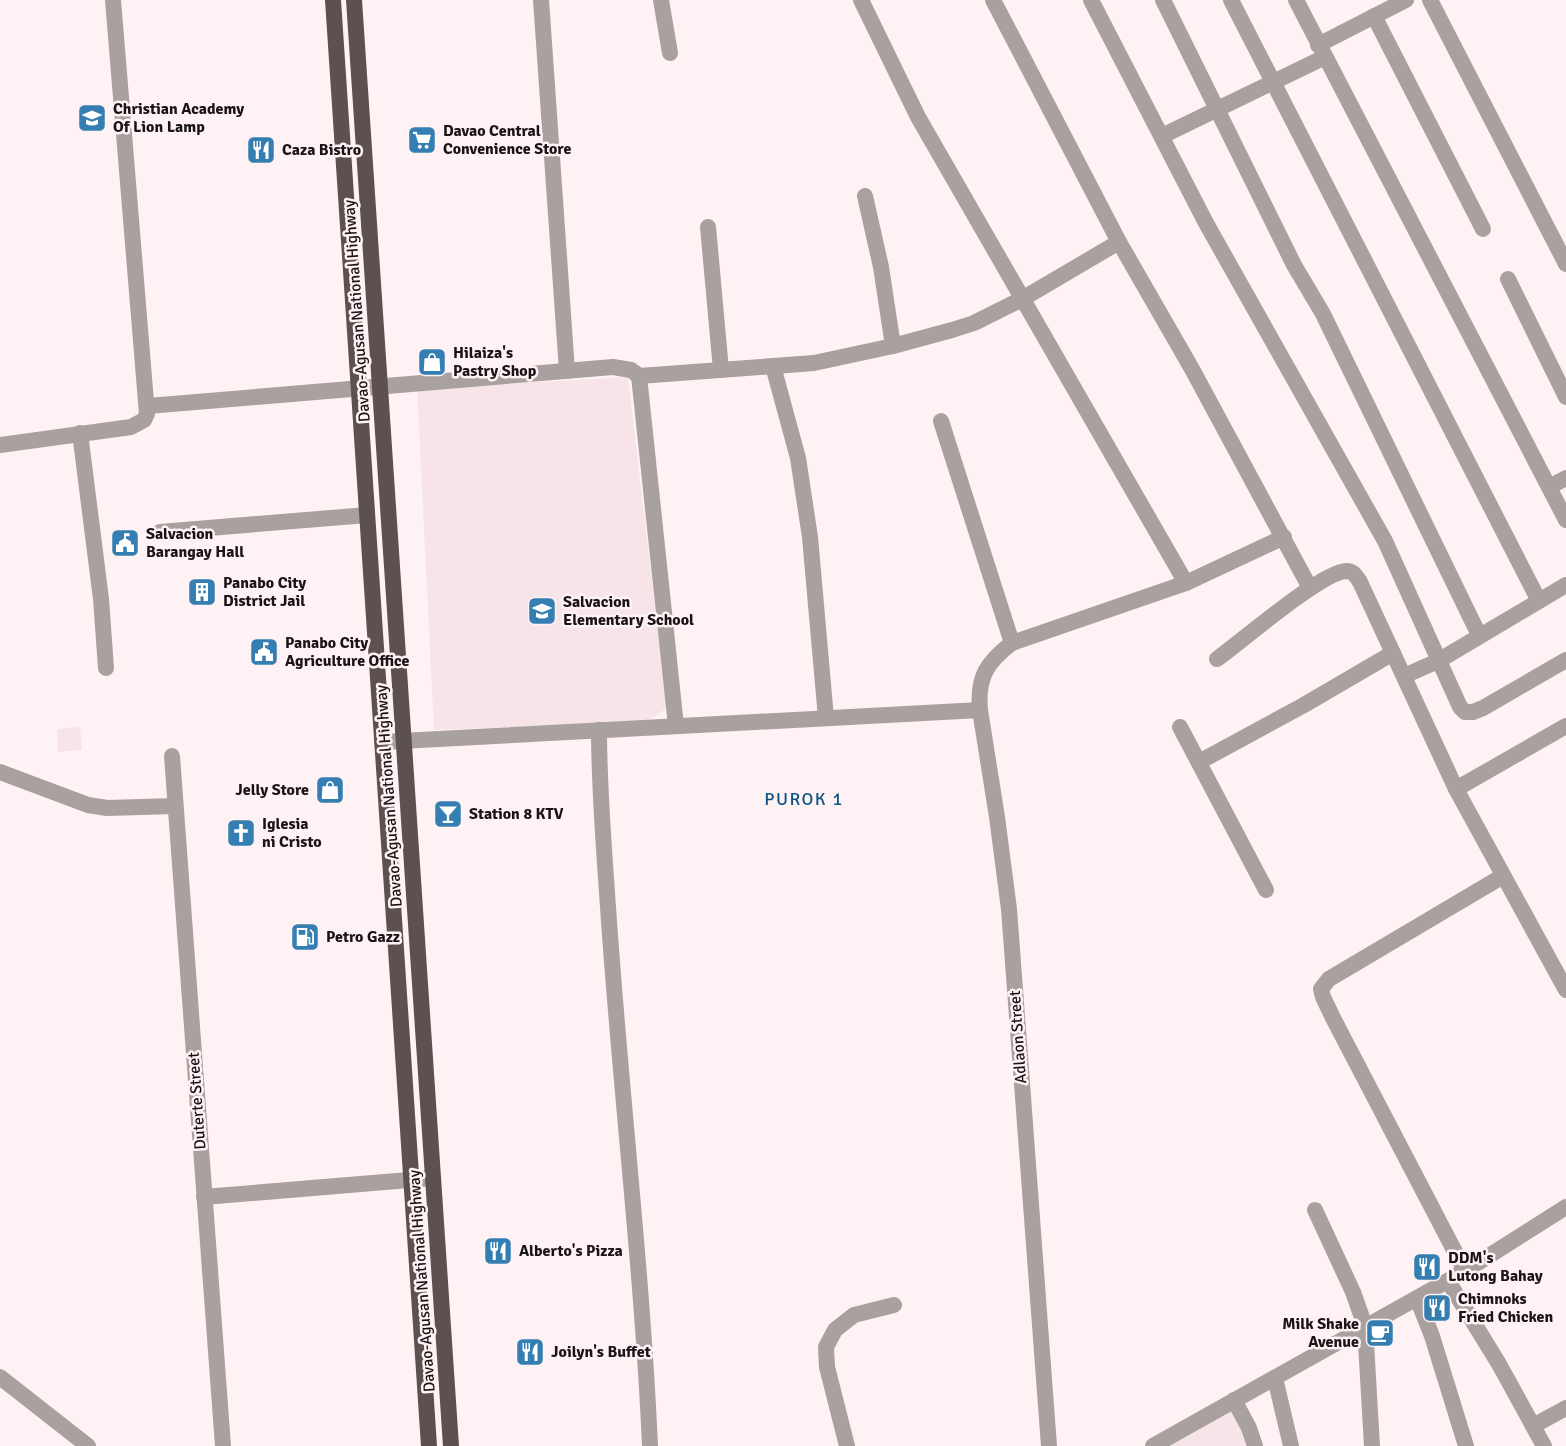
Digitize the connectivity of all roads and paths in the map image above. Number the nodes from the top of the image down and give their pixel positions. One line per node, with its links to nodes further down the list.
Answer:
1 (113, 0): 37 (street)
2 (333, 0): 21 (highway, Davao-Agusan National Highway)
3 (354, 0): 20 (highway, Davao-Agusan National Highway)
4 (541, 0): 32 (street)
5 (661, 0): 16 (street)
6 (861, 0): 28 (street)
7 (993, 0): 25 (street)
8 (1091, 0): 19 (street)
9 (1163, 0): 18 (street)
10 (1231, 0): 17 (street)
11 (1296, 0): 15 (street)
12 (1406, 0): 14 (street)
13 (1430, 0): 26 (street)
14 (1374, 16): 15 (street); 24 (street)
15 (1321, 51): 17 (street); 42 (street)
16 (670, 53)
17 (1273, 83): 18 (street); 52 (street)
18 (1216, 110): 19 (street); 53 (street)
19 (1162, 136): 58 (street)
20 (366, 173): 21 (highway); 34 (highway, Davao-Agusan National Highway)
21 (344, 174): 35 (highway, Davao-Agusan National Highway)
22 (865, 196): 29 (street)
23 (708, 227): 31 (street)
24 (1482, 229)
25 (1119, 242): 28 (street); 46 (street)
26 (1566, 264)
27 (1508, 279): 36 (street)
28 (1022, 299): 29 (street); 49 (street)
29 (893, 346): 30 (street)
30 (773, 366): 31 (street); 62 (street)
31 (721, 370): 33 (street)
32 (567, 371): 33 (street); 34 (street)
33 (639, 376): 63 (street)
34 (380, 387): 35 (street); 47 (highway, Davao-Agusan National Highway)
35 (358, 389): 37 (street); 43 (highway, Davao-Agusan National Highway)
36 (1566, 397)
37 (148, 406): 39 (street)
38 (941, 421): 54 (street)
39 (80, 433): 40 (street); 59 (street)
40 (0, 445)
41 (1566, 478): 42 (street)
42 (1549, 487): 44 (street)
43 (367, 515): 45 (street); 48 (highway, Davao-Agusan National Highway)
44 (1566, 520)
45 (160, 532)
46 (1284, 537): 49 (street); 51 (street)
47 (392, 570): 48 (highway); 67 (highway, Davao-Agusan National Highway)
48 (371, 571): 68 (highway, Davao-Agusan National Highway)
49 (1186, 583): 54 (street)
50 (1566, 585): 52 (street)
51 (1310, 588): 55 (street); 56 (street)
52 (1539, 601): 53 (street)
53 (1479, 635): 58 (street)
54 (1012, 643): 61 (street, Adlaon Street)
55 (1393, 653): 60 (street); 70 (street)
56 (1217, 659)
57 (1566, 660): 58 (street)
58 (1438, 661): 60 (street)
59 (106, 668)
60 (1404, 676): 72 (street)
61 (980, 710): 62 (street); 100 (street, Adlaon Street)
62 (826, 718): 63 (street)
63 (676, 726): 66 (street)
64 (1566, 726): 72 (street)
65 (1180, 727): 70 (street)
66 (599, 730): 67 (street); 98 (street)
67 (404, 741): 68 (street); 76 (highway, Davao-Agusan National Highway)
68 (382, 742): 77 (highway, Davao-Agusan National Highway)
69 (172, 756): 73 (street, Duterte Street)
70 (1199, 762): 75 (street)
71 (0, 772): 73 (street)
72 (1456, 789): 74 (street)
73 (175, 806): 81 (street, Duterte Street)
74 (1503, 876): 78 (street); 84 (street)
75 (1266, 890)
76 (415, 904): 77 (highway); 79 (highway, Davao-Agusan National Highway)
77 (393, 906): 80 (highway, Davao-Agusan National Highway)
78 (1566, 990)
79 (433, 1178): 80 (street); 94 (highway, Davao-Agusan National Highway)
80 (411, 1180): 81 (street); 95 (highway, Davao-Agusan National Highway)
81 (204, 1197): 97 (street, Duterte Street)
82 (1566, 1207): 84 (street)
83 (1315, 1210): 88 (street)
84 (1465, 1271): 85 (street)
85 (1448, 1281): 86 (street); 93 (street)
86 (1417, 1298): 88 (street); 105 (street)
87 (894, 1305): 99 (street)
88 (1365, 1326): 90 (street); 104 (street)
89 (0, 1377): 96 (street)
90 (1275, 1378): 91 (street); 103 (street)
91 (1234, 1400): 101 (street); 102 (street)
92 (1566, 1408): 93 (street)
93 (1533, 1426): 106 (street)
94 (450, 1441): 95 (highway)
95 (429, 1442)
96 (88, 1446)
97 (223, 1446)
98 (650, 1446)
99 (847, 1446)
100 (1049, 1446)
101 (1153, 1446)
102 (1255, 1446)
103 (1291, 1446)
104 (1372, 1446)
105 (1466, 1446)
106 (1544, 1446)

